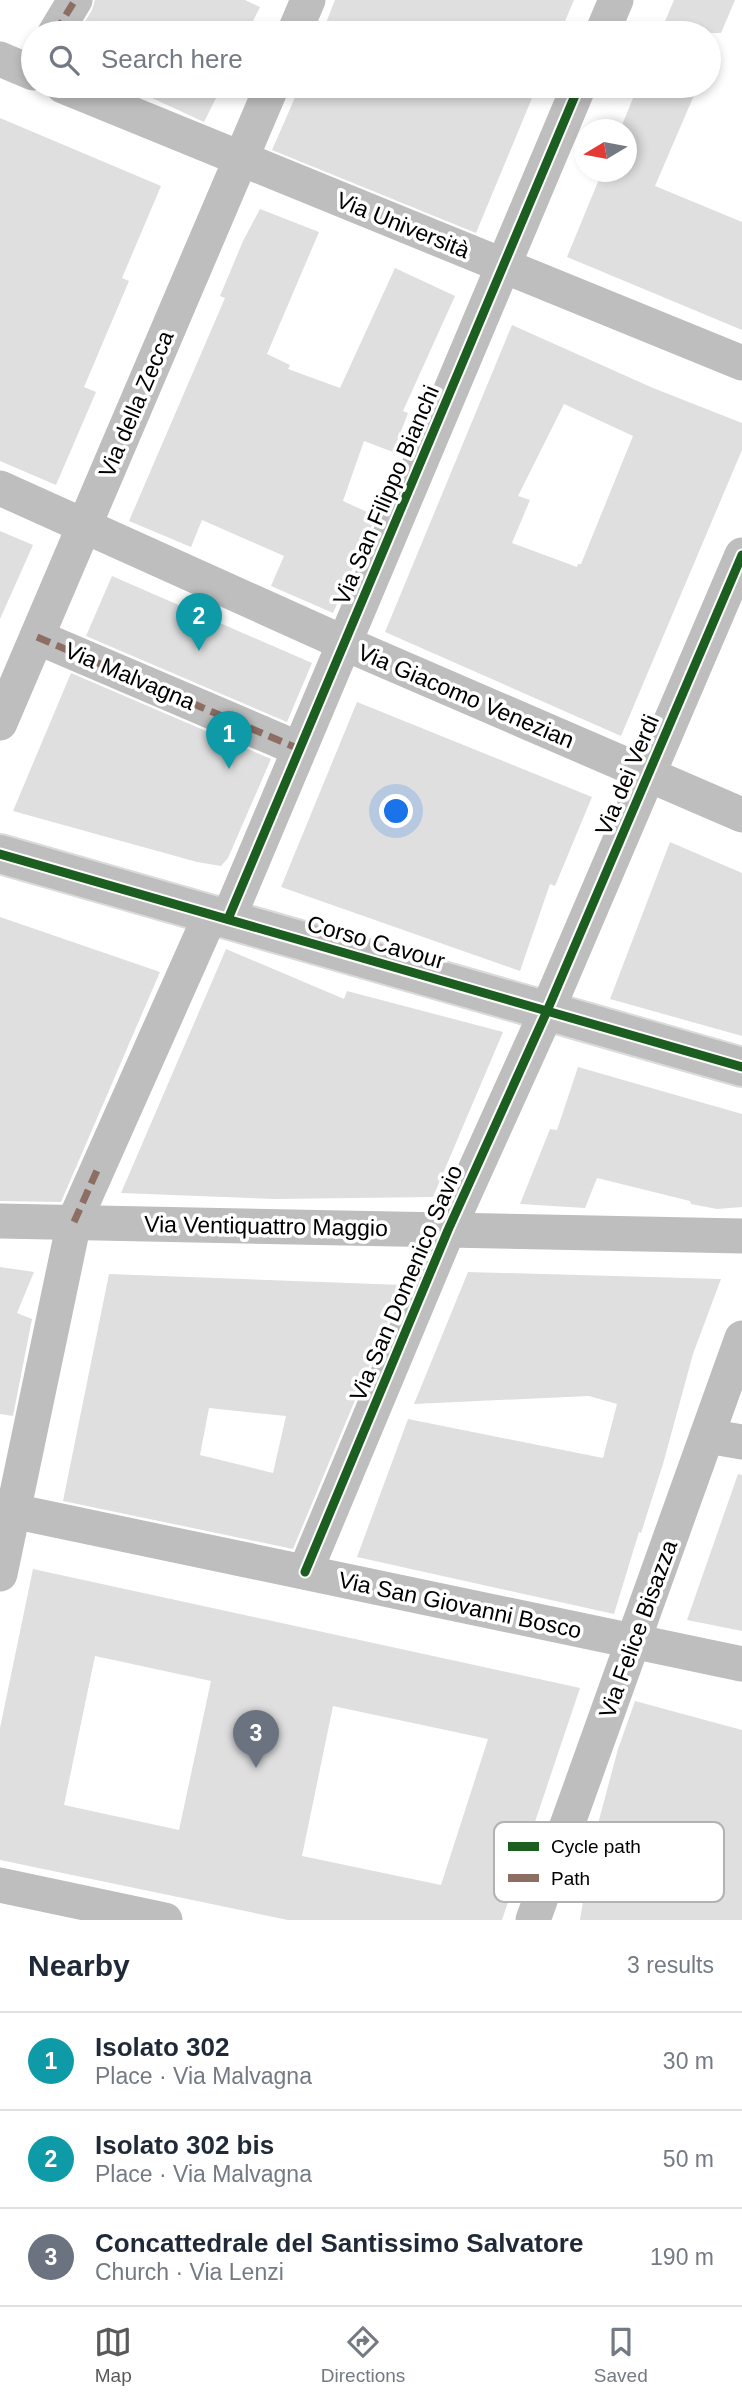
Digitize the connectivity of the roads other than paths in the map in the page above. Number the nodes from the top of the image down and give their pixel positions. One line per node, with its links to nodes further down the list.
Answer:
1 (75, 0): 4 (street)
2 (308, 0): 5 (street)
3 (616, 0): 6 (street)
4 (62, 21)
5 (299, 21)
6 (607, 21)
7 (0, 59): 8 (street, Via Università)
8 (21, 68)
9 (93, 98): 12 (street, Via Università)
10 (267, 98): 12 (street, Via della Zecca)
11 (574, 98): 13 (street, Via San Filippo Bianchi)
12 (240, 159): 13 (street, Via Università); 16 (street, Via della Zecca)
13 (503, 265): 14 (street, Via Università); 19 (street, Via San Filippo Bianchi)
14 (742, 363)
15 (0, 488): 16 (street, Via Giacomo Venezian)
16 (84, 526): 18 (street, Via della Zecca); 19 (street, Via Giacomo Venezian)
17 (742, 555): 22 (street, Via dei Verdi)
18 (37, 637): 20 (street, Via della Zecca); 21 (street, Via Malvagna)
19 (344, 643): 21 (street, Via San Filippo Bianchi); 22 (street, Via Giacomo Venezian)
20 (0, 723)
21 (299, 749): 25 (street, Via San Filippo Bianchi)
22 (648, 774): 23 (street, Via Giacomo Venezian); 26 (street, Via dei Verdi)
23 (742, 815)
24 (0, 853): 25 (main road, Corso Cavour)
25 (219, 917): 26 (main road, Corso Cavour); 29 (street, Via San Filippo Bianchi)
26 (547, 1011): 27 (main road, Corso Cavour); 30 (street, Via San Domenico Savio)
27 (742, 1067)
28 (0, 1221): 29 (street, Via Ventiquattro Maggio)
29 (74, 1222): 30 (street, Via Ventiquattro Maggio); 35 (street, Via San Filippo Bianchi)
30 (448, 1230): 31 (street, Via Ventiquattro Maggio); 36 (street, Via San Domenico Savio)
31 (742, 1236)
32 (742, 1338): 33 (street, Via Felice Bisazza)
33 (707, 1436): 34 (street); 38 (street, Via Felice Bisazza)
34 (742, 1443)
35 (13, 1511): 36 (street, Via San Giovanni Bosco); 37 (street, Via San Filippo Bianchi)
36 (305, 1572): 38 (street, Via San Giovanni Bosco)
37 (0, 1574)
38 (633, 1641): 39 (street, Via San Giovanni Bosco); 40 (street, Via Felice Bisazza)
39 (742, 1664)
40 (568, 1822)
41 (0, 1885): 43 (street)
42 (539, 1902): 44 (street, Via Felice Bisazza)
43 (165, 1920)
44 (533, 1920)

